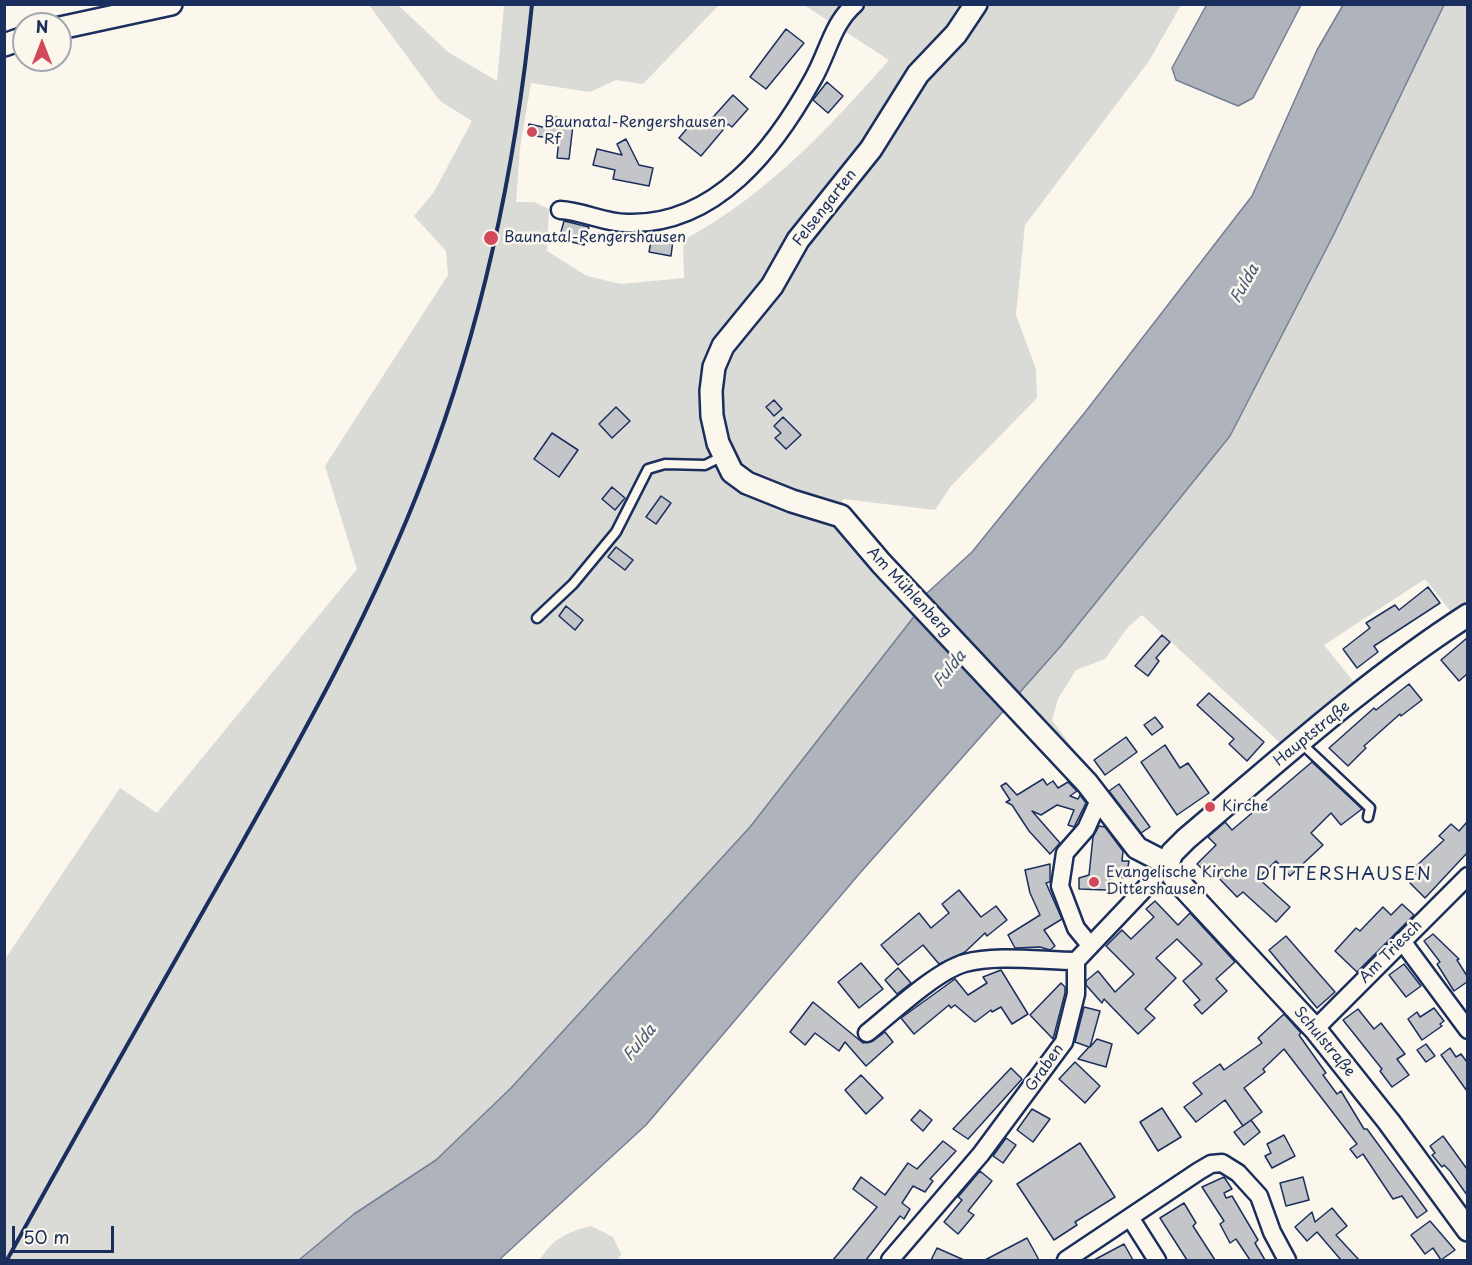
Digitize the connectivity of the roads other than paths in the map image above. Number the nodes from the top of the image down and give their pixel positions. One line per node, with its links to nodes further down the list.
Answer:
1 (171, 4): 4 (street)
2 (855, 4): 5 (street)
3 (976, 4): 6 (street, Felsengarten)
4 (72, 25)
5 (560, 210)
6 (715, 426): 7 (street, Am Mühlenberg)
7 (723, 456): 9 (lane); 11 (street, Am Mühlenberg)
8 (1467, 615): 10 (street, Hauptstraße)
9 (537, 618)
10 (1301, 743): 12 (lane); 13 (street, Hauptstraße)
11 (1100, 798): 13 (street, Am Mühlenberg); 16 (street)
12 (1368, 817)
13 (1168, 864): 16 (street); 18 (street, Schulstraße)
14 (1467, 876): 15 (street, Am Triesch)
15 (1402, 941): 18 (street, Am Triesch); 19 (street)
16 (1090, 945): 17 (street)
17 (1076, 961): 20 (street); 23 (street, Graben)
18 (1315, 1029): 22 (street, Schulstraße)
19 (1467, 1030)
20 (867, 1033)
21 (1131, 1219): 24 (street); 25 (street); 26 (street)
22 (1467, 1230)
23 (890, 1260)
24 (1066, 1260)
25 (1157, 1260)
26 (1287, 1260)

